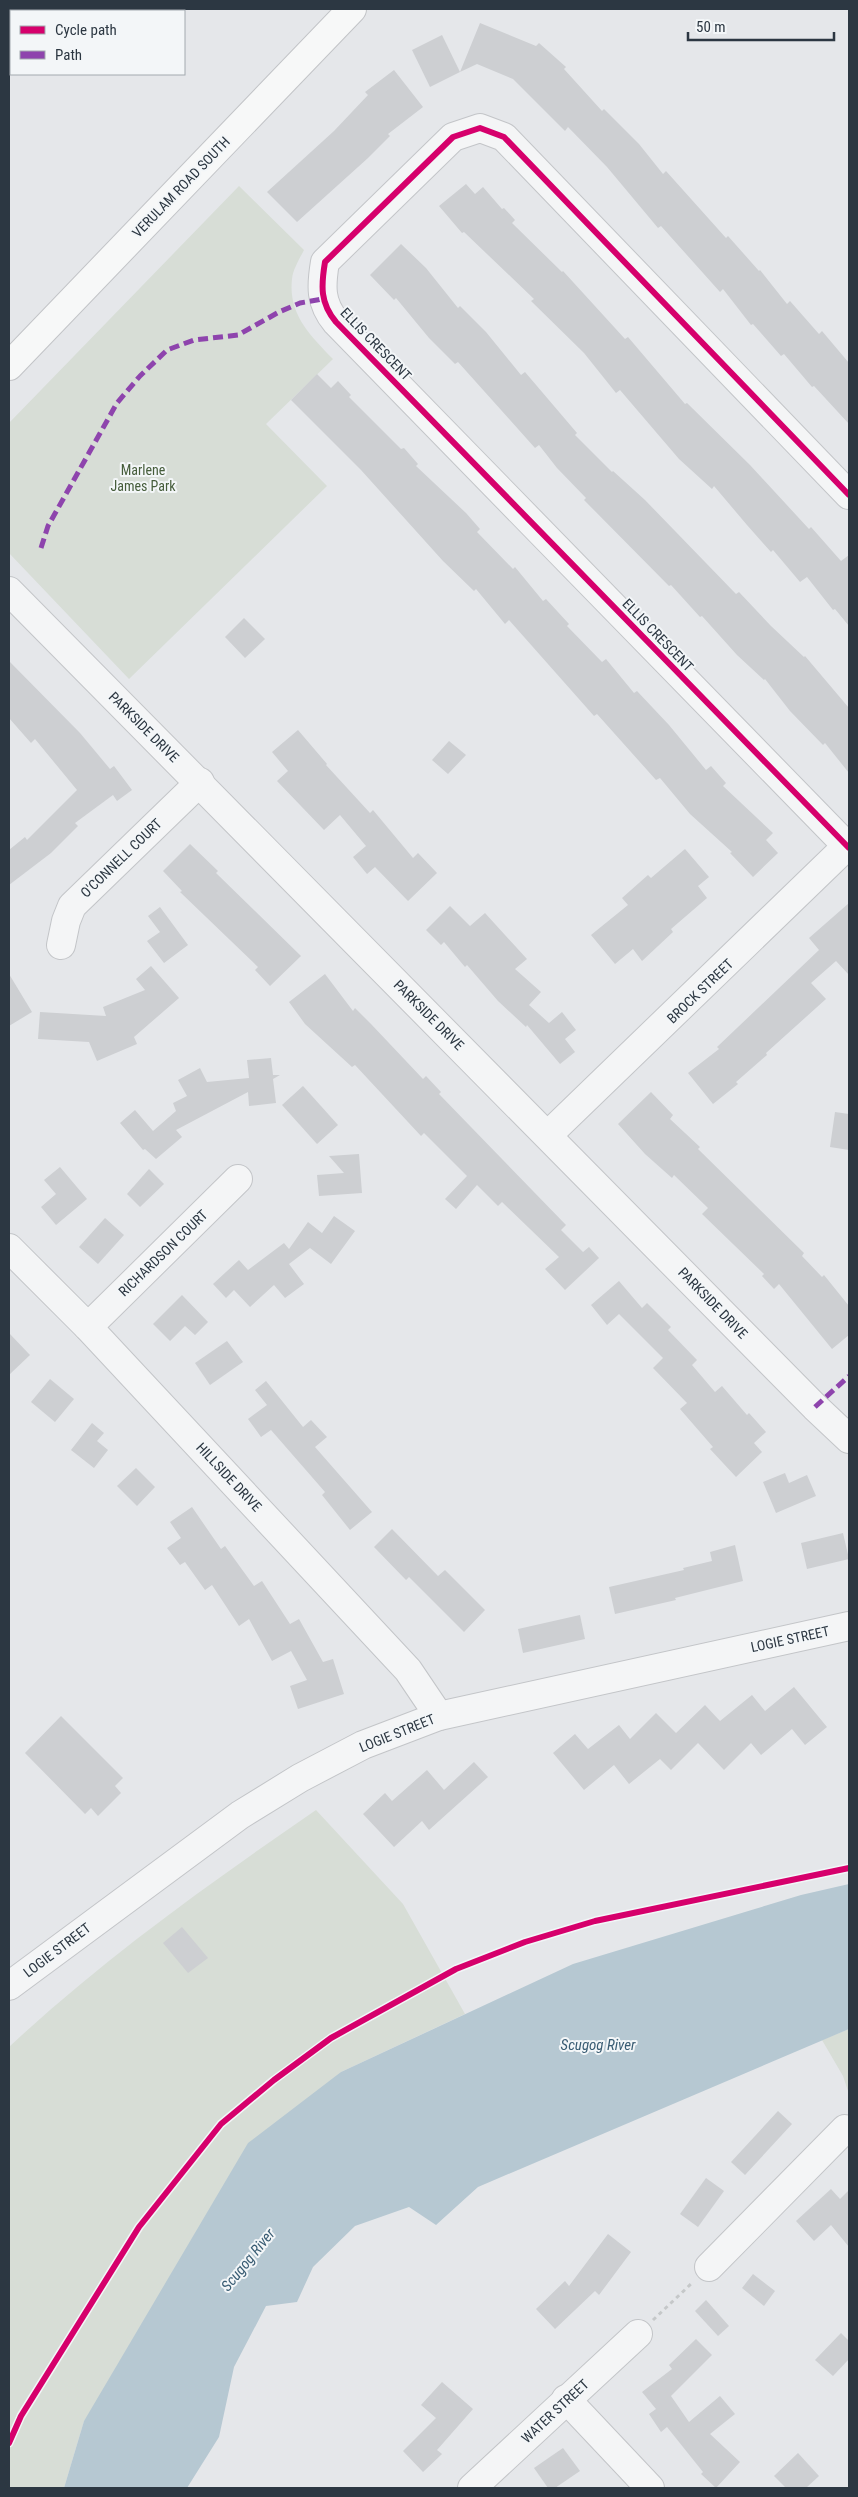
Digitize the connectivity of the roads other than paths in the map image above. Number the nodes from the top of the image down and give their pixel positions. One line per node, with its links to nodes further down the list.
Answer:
1 (352, 9): 2 (main road, VERULAM ROAD SOUTH)
2 (9, 366)
3 (849, 495): 6 (street, ELLIS CRESCENT)
4 (9, 591): 5 (street, PARKSIDE DRIVE)
5 (200, 782): 7 (street, O'CONNELL COURT); 8 (street, PARKSIDE DRIVE)
6 (849, 846): 8 (street, BROCK STREET)
7 (61, 945)
8 (548, 1135): 12 (street, PARKSIDE DRIVE)
9 (238, 1180): 11 (street, RICHARDSON COURT)
10 (9, 1248): 11 (street, HILLSIDE DRIVE)
11 (88, 1326): 14 (street, HILLSIDE DRIVE)
12 (849, 1439)
13 (849, 1626): 14 (street, LOGIE STREET)
14 (439, 1716): 15 (street, LOGIE STREET)
15 (9, 1986)
16 (847, 2130): 17 (street)
17 (709, 2267)
18 (638, 2334): 19 (street, WATER STREET)
19 (566, 2400): 20 (street, WATER STREET); 21 (street)
20 (472, 2488)
21 (650, 2488)

